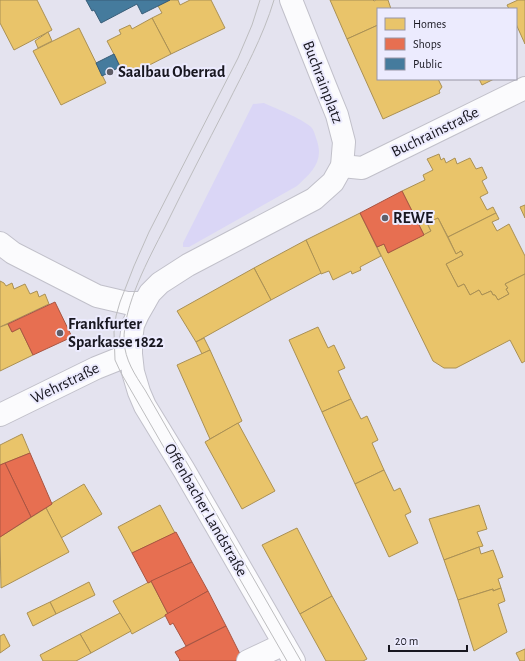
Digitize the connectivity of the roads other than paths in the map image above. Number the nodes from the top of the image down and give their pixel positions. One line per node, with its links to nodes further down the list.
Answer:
1 (291, 0): 3 (main road, Buchrainplatz)
2 (525, 88): 3 (main road, Buchrainstraße)
3 (342, 166): 5 (main road)
4 (0, 243): 5 (main road)
5 (144, 302): 6 (main road)
6 (131, 354): 7 (main road, Wehrstraße); 8 (main road, Offenbacher Landstraße)
7 (0, 415)
8 (289, 652): 9 (main road)
9 (248, 661)

